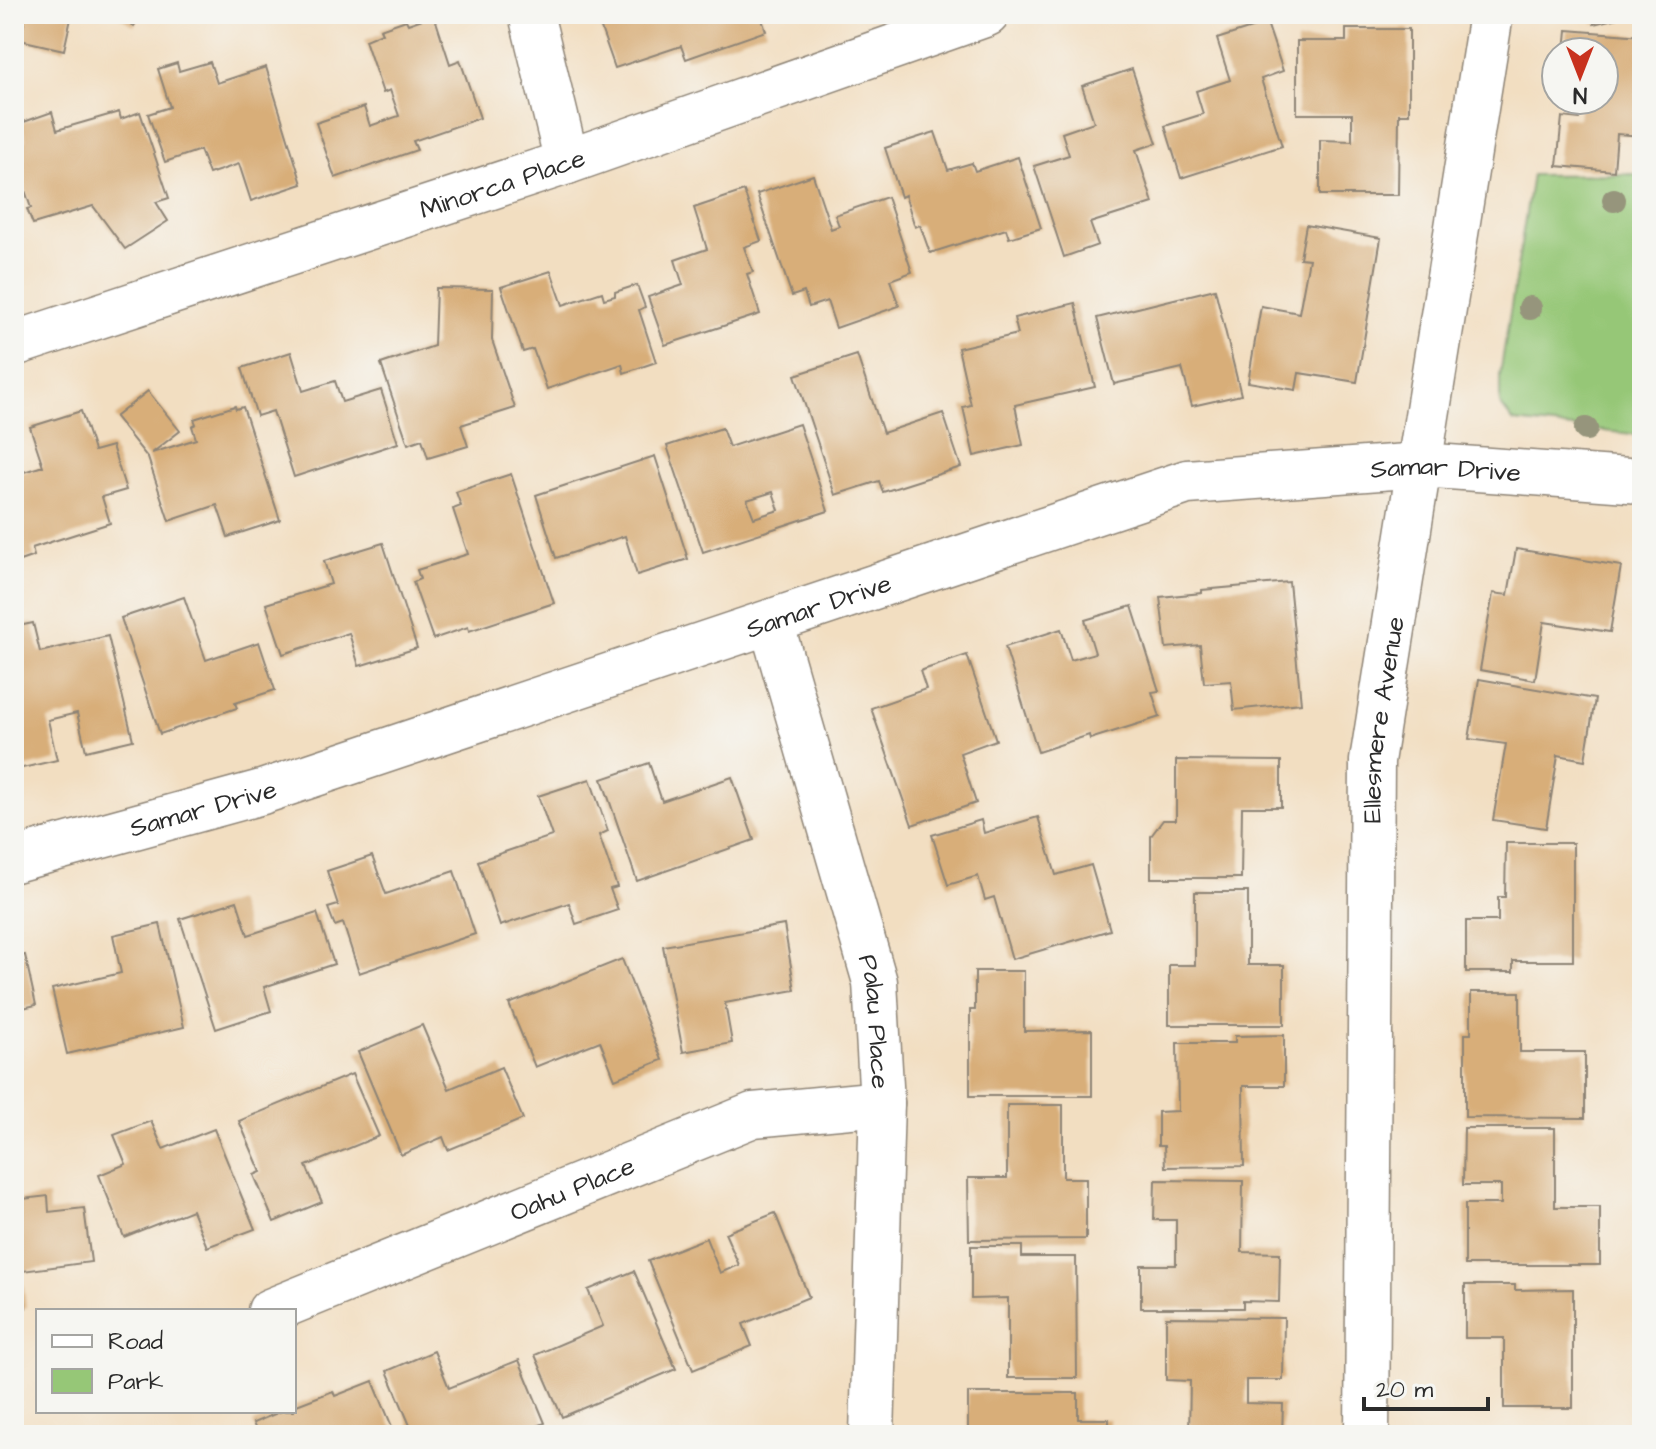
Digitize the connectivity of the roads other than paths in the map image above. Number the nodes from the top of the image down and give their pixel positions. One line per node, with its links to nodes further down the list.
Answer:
1 (531, 14): 4 (street)
2 (987, 14): 4 (street, Minorca Place)
3 (1491, 14): 6 (street, Ellesmere Avenue)
4 (567, 162): 5 (street, Minorca Place)
5 (14, 344)
6 (1421, 465): 7 (street, Samar Drive); 8 (street, Samar Drive); 13 (street, Ellesmere Avenue)
7 (1642, 481)
8 (771, 622): 9 (street, Samar Drive); 10 (street, Palau Place)
9 (14, 860)
10 (882, 1103): 11 (street, Oahu Place); 12 (street, Palau Place)
11 (275, 1309)
12 (872, 1435)
13 (1367, 1435)

